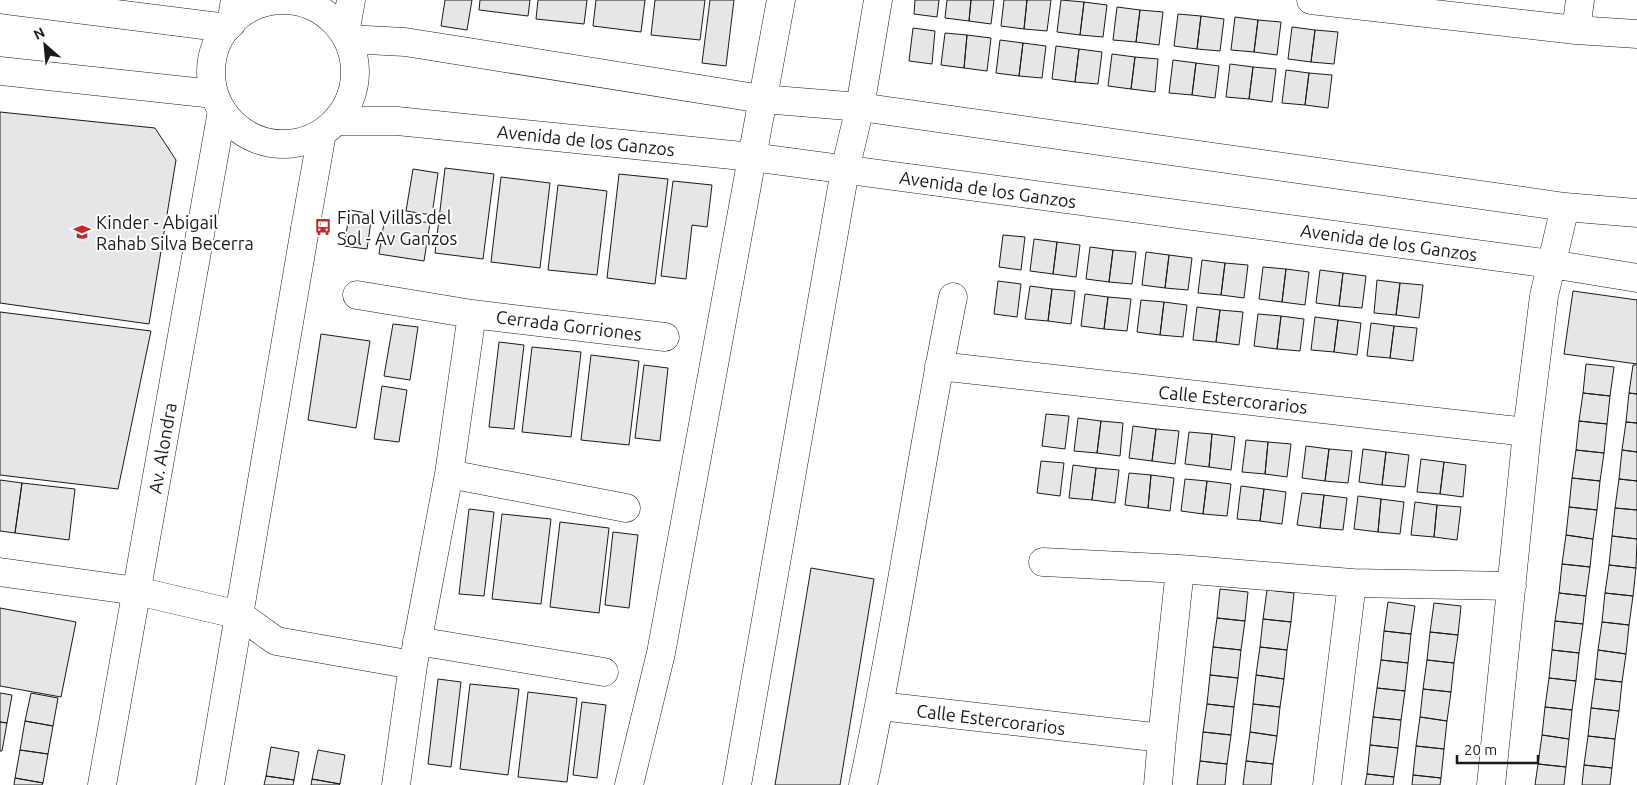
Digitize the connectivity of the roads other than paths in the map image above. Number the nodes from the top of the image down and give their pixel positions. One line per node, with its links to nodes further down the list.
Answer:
1 (6, 0): 7 (street)
2 (351, 0): 10 (street)
3 (781, 0): 12 (street)
4 (878, 0): 14 (street)
5 (1311, 0): 8 (street)
6 (1580, 0): 8 (street)
7 (231, 17): 10 (street); 13 (street)
8 (1576, 30): 9 (street)
9 (1637, 34)
10 (346, 37): 12 (street); 15 (street)
11 (0, 71): 13 (street)
12 (762, 99): 14 (street); 16 (street)
13 (218, 102): 15 (street); 35 (street, Av. Alondra)
14 (860, 108): 17 (street); 18 (street)
15 (329, 127): 16 (street, Avenida de los Ganzos); 36 (street)
16 (752, 157): 17 (street, Avenida de los Ganzos); 44 (street)
17 (845, 170): 20 (street, Avenida de los Ganzos); 45 (street)
18 (1565, 206): 19 (street); 20 (street)
19 (1637, 213)
20 (1551, 264): 21 (street, Avenida de los Ganzos); 27 (street)
21 (1637, 278)
22 (357, 295): 24 (street, Cerrada Gorriones)
23 (953, 297): 26 (street)
24 (472, 314): 25 (street, Cerrada Gorriones); 28 (street, Cerrada Gorriones)
25 (665, 337)
26 (939, 366): 27 (street, Calle Estercorarios); 39 (street)
27 (1527, 432): 34 (street)
28 (449, 474): 29 (street); 37 (street, Cerrada Gorriones)
29 (626, 508)
30 (1043, 562): 31 (street)
31 (1180, 569): 33 (street); 40 (street)
32 (0, 572): 35 (street)
33 (1352, 583): 34 (street); 48 (street)
34 (1512, 586): 49 (street)
35 (137, 591): 36 (street); 41 (street, Av. Alondra)
36 (240, 615): 37 (street); 42 (street)
37 (415, 653): 38 (street); 43 (street, Cerrada Gorriones)
38 (604, 672)
39 (880, 706): 40 (street, Calle Estercorarios); 46 (street)
40 (1162, 738): 47 (street)
41 (102, 785)
42 (210, 785)
43 (396, 785)
44 (629, 785)
45 (737, 785)
46 (863, 785)
47 (1158, 785)
48 (1327, 785)
49 (1491, 785)

